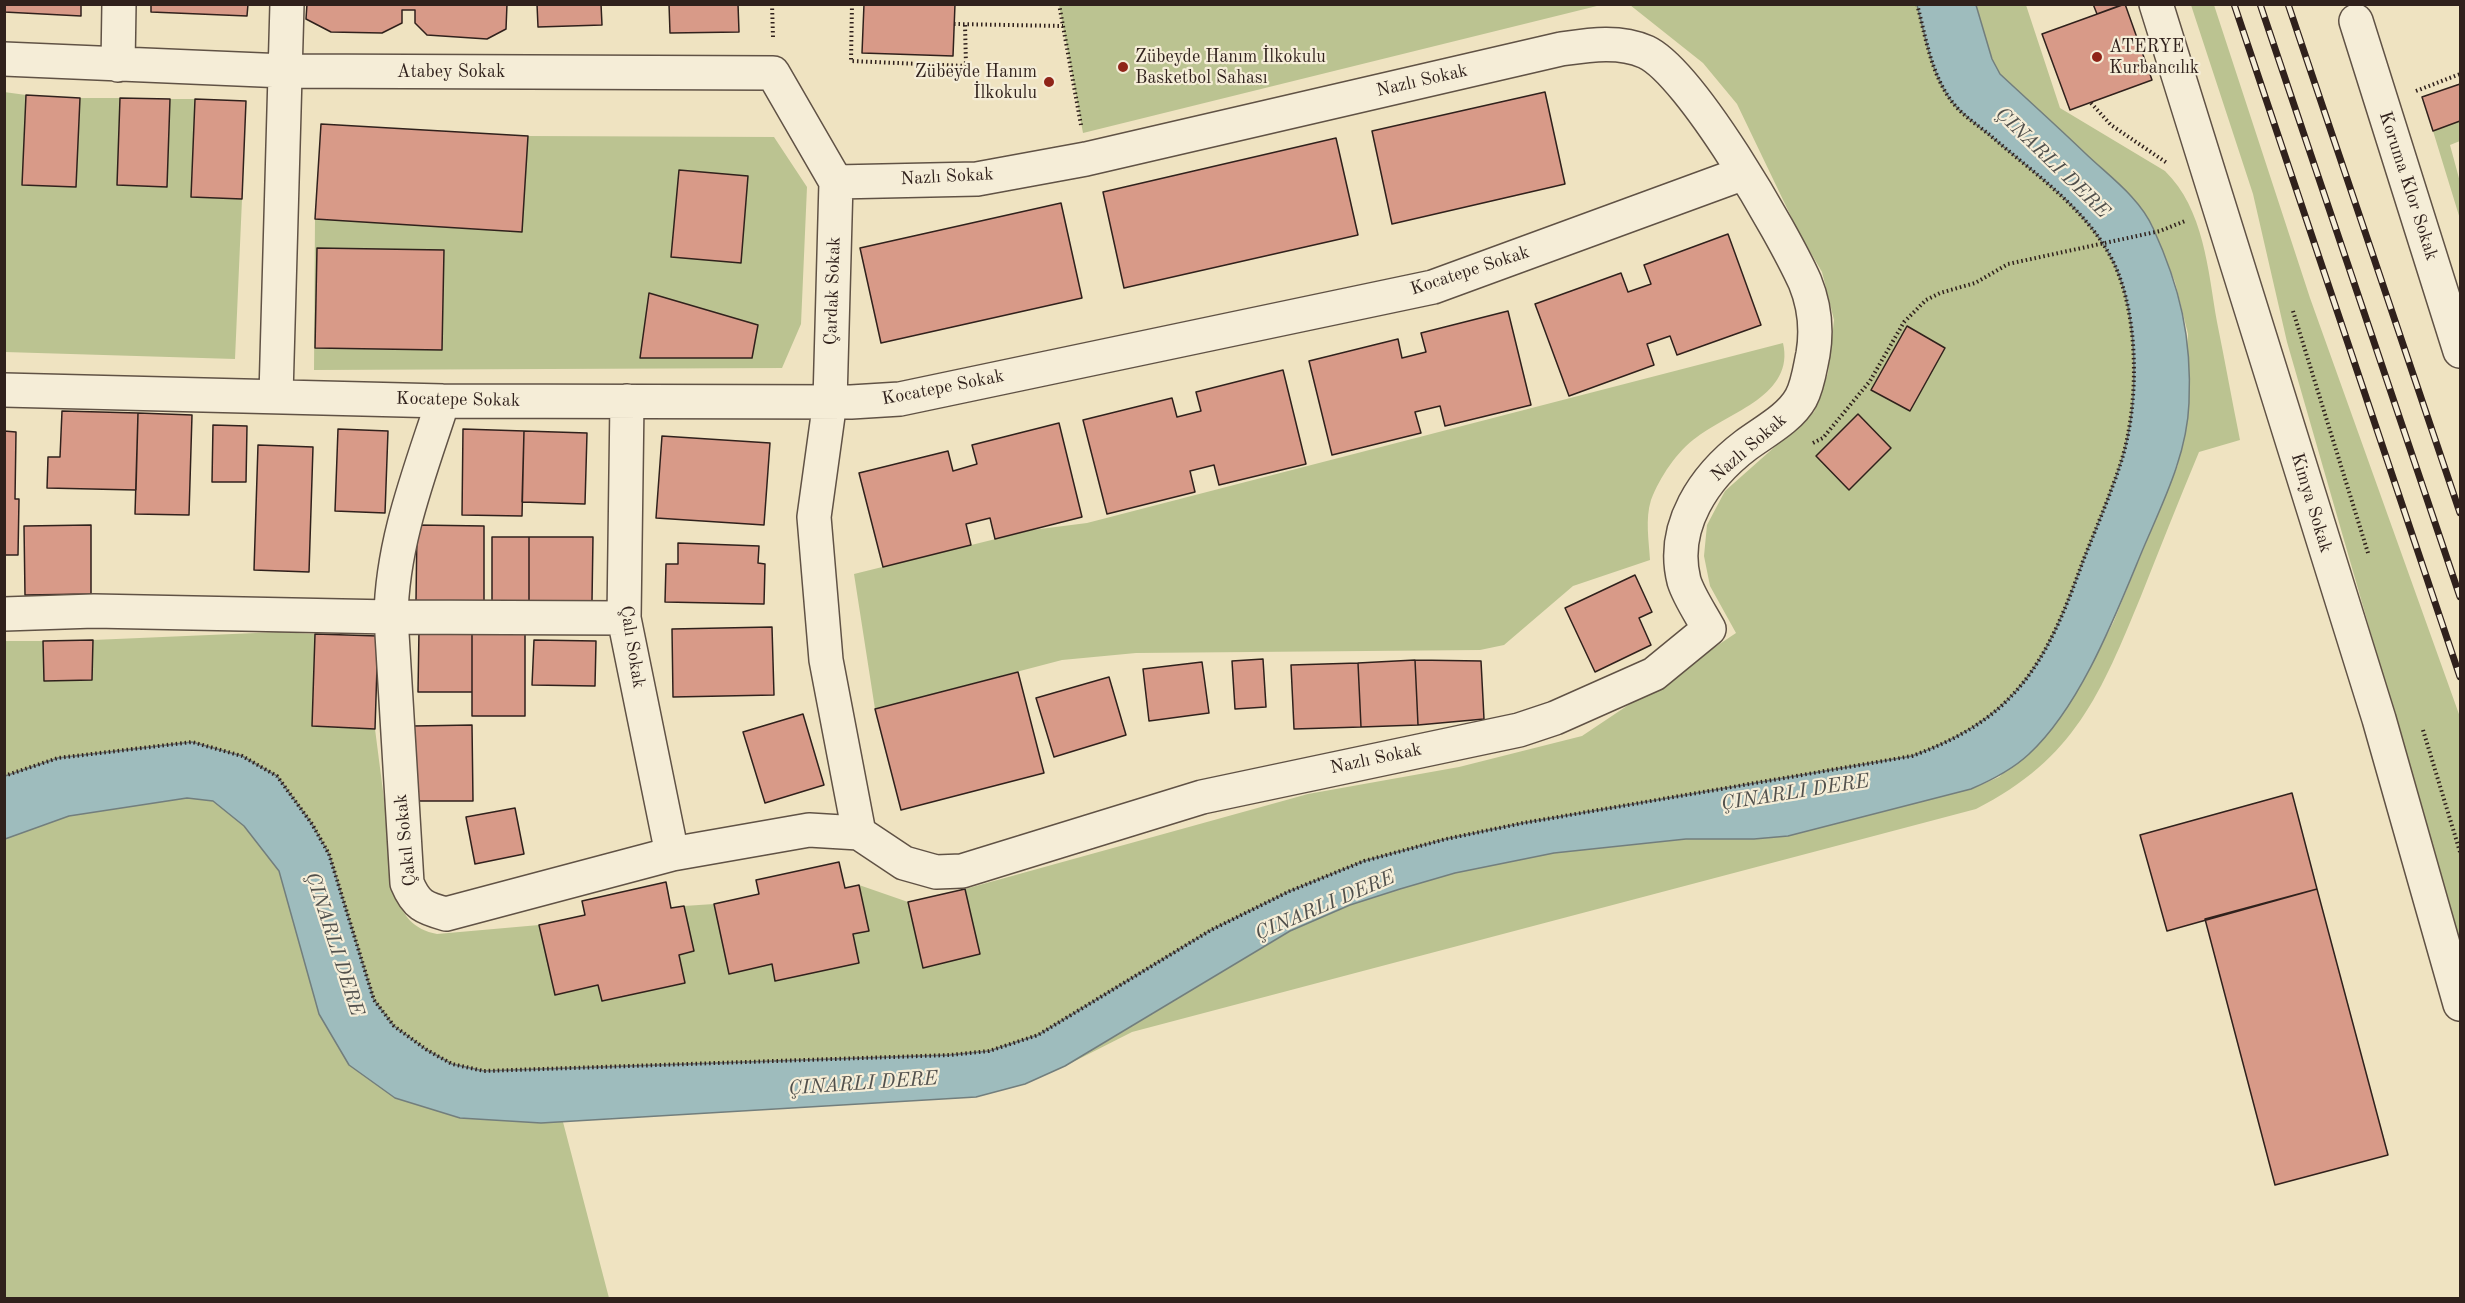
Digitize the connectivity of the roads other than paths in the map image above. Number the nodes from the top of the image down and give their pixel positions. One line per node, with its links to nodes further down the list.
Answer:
1 (119, 4): 6 (street)
2 (287, 4): 7 (street)
3 (2156, 4): 21 (street, Kimya Sokak)
4 (2356, 21): 10 (street, Koruma Klor Sokak)
5 (4, 59): 6 (street, Atabey Sokak)
6 (118, 65): 7 (street, Atabey Sokak)
7 (285, 71): 9 (street, Atabey Sokak); 12 (street)
8 (1744, 172): 9 (street, Nazlı Sokak); 15 (street, Kocatepe Sokak); 19 (street, Nazlı Sokak)
9 (836, 182): 15 (street, Çardak Sokak)
10 (2460, 351)
11 (4, 390): 12 (street, Kocatepe Sokak)
12 (276, 395): 13 (street, Kocatepe Sokak)
13 (443, 401): 14 (street, Kocatepe Sokak); 17 (street, Çakıl Sokak)
14 (627, 401): 15 (street, Kocatepe Sokak); 18 (street, Çalı Sokak)
15 (830, 401): 19 (street, Çardak Sokak)
16 (4, 614): 17 (street)
17 (390, 618): 18 (street); 20 (street, Çakıl Sokak)
18 (624, 618): 20 (street, Çalı Sokak)
19 (859, 833): 20 (street, Çakıl Sokak)
20 (672, 854)
21 (2460, 1004)

